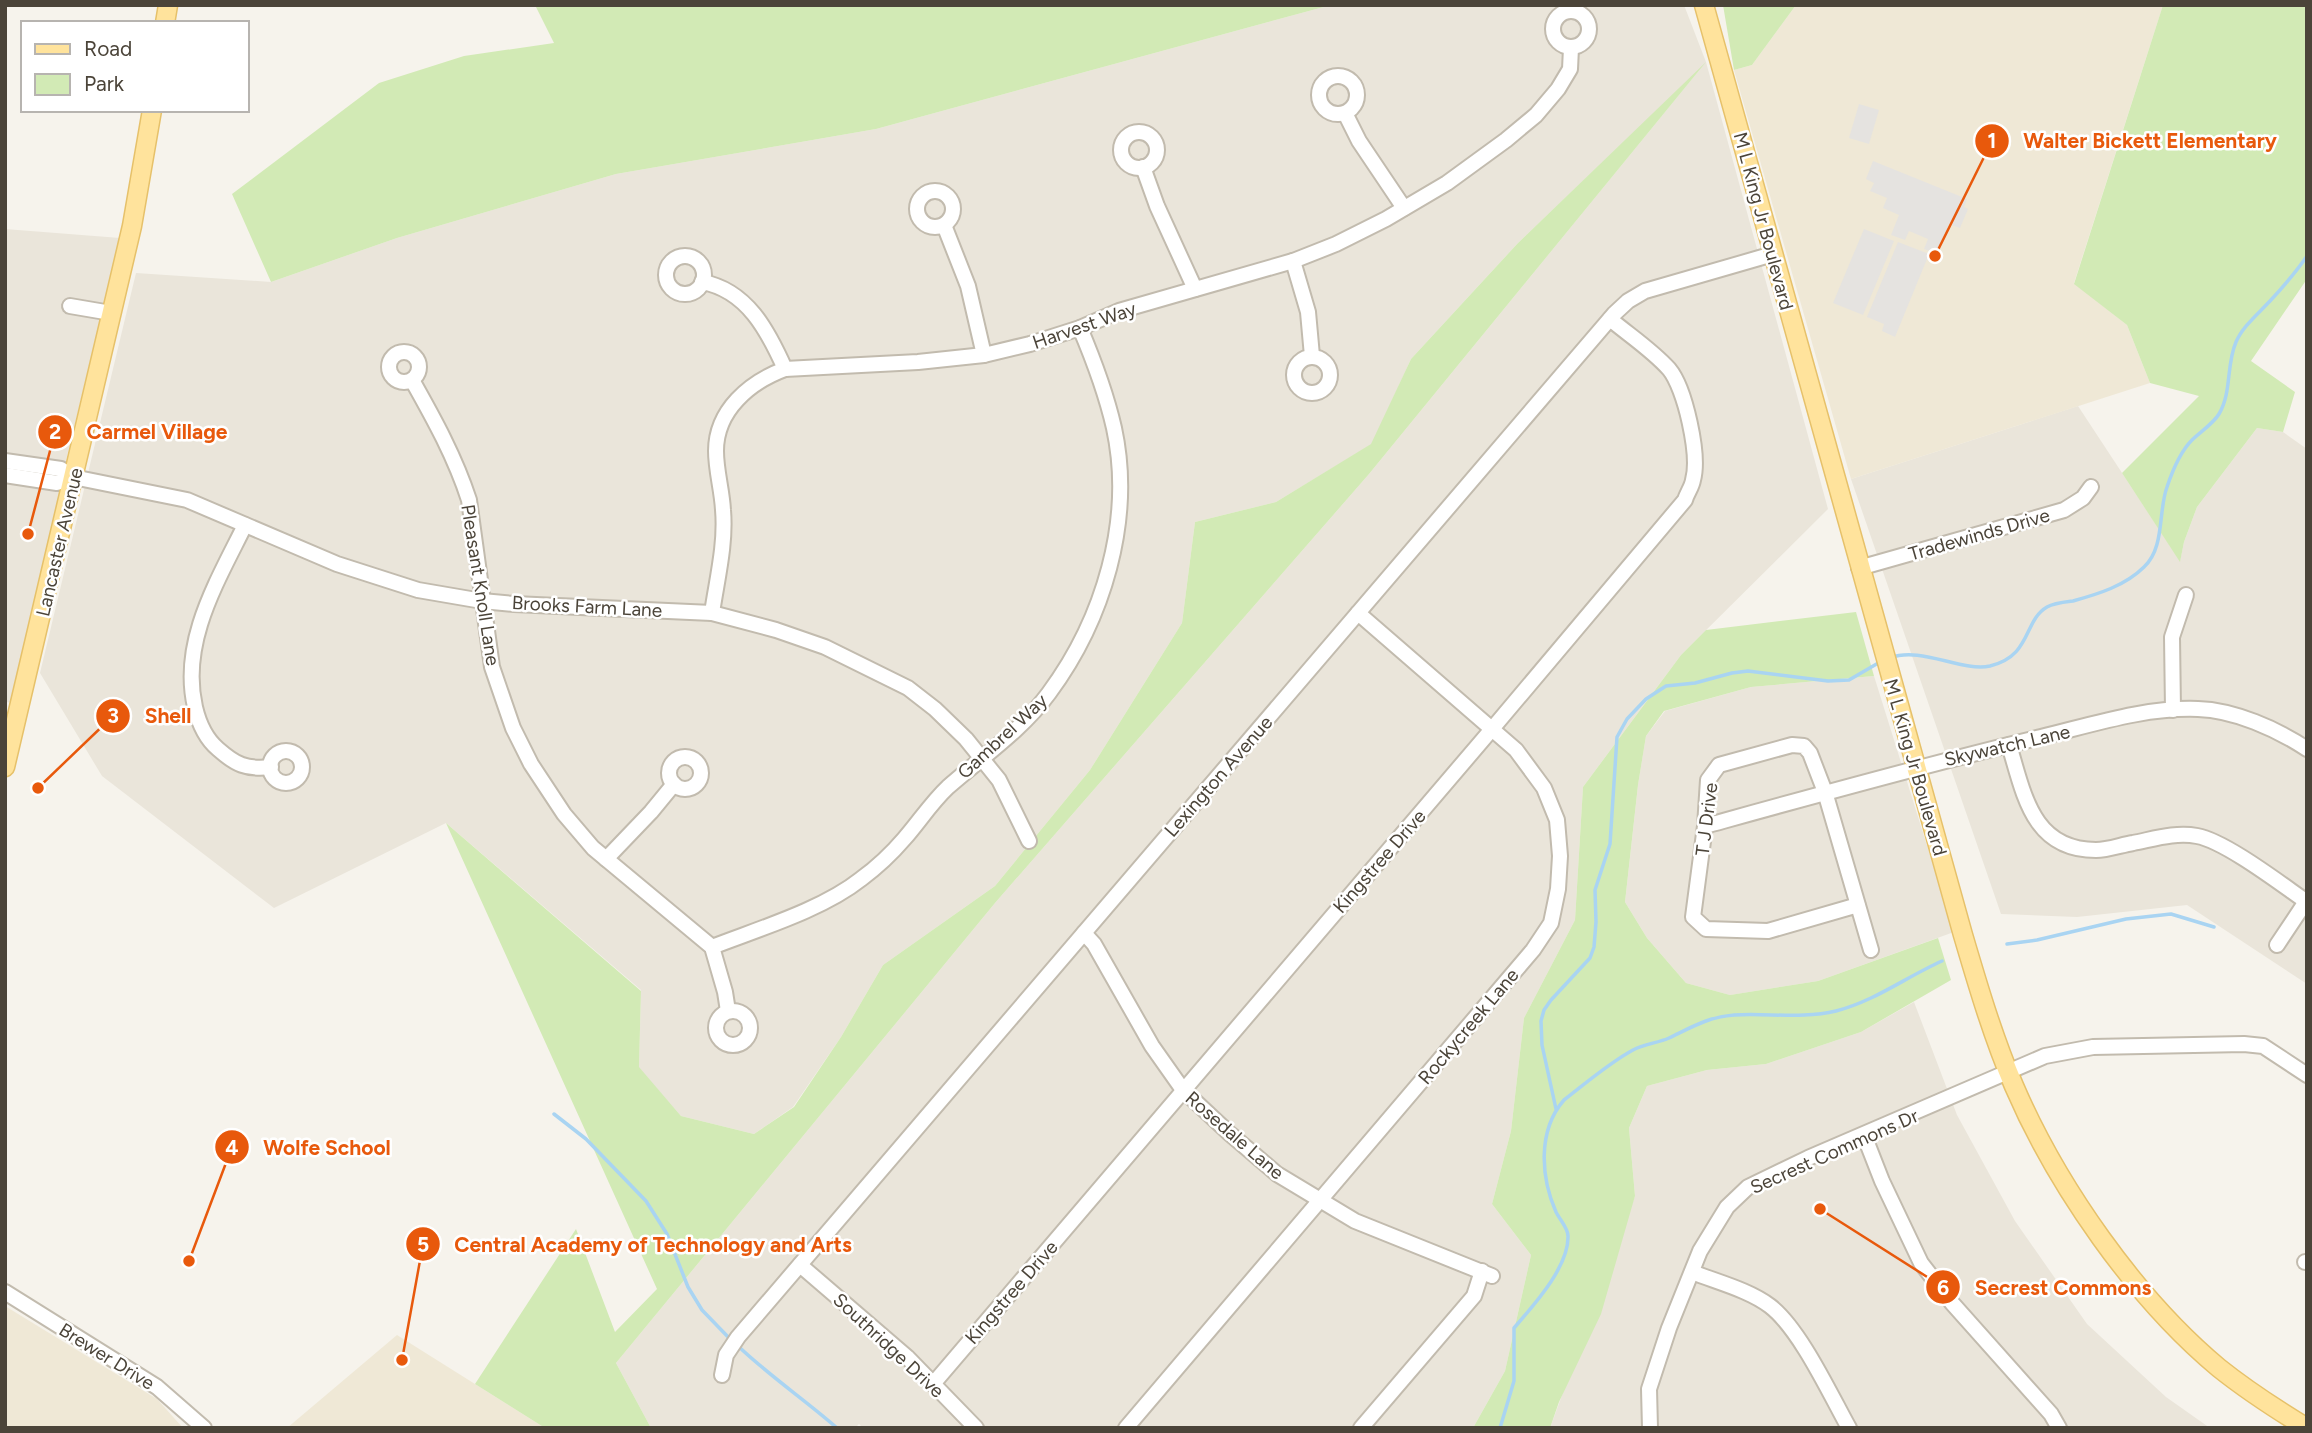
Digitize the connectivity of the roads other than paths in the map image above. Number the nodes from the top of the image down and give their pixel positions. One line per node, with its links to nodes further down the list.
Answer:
1 (1704, 5): 8 (main road, M L King Jr Boulevard)
2 (1571, 48): 6 (street, Harvest Way)
3 (152, 112): 13 (main road, Lancaster Avenue)
4 (1345, 113): 6 (street)
5 (1143, 167): 11 (street)
6 (1404, 208): 9 (street, Harvest Way)
7 (944, 225): 16 (street)
8 (1773, 254): 14 (street, Lexington Avenue); 25 (main road, M L King Jr Boulevard)
9 (1293, 261): 11 (street, Harvest Way); 17 (street)
10 (702, 282): 18 (street)
11 (1195, 289): 15 (street, Harvest Way)
12 (70, 306): 13 (street)
13 (111, 313): 22 (main road, Lancaster Avenue)
14 (1610, 318): 29 (street, Lexington Avenue); 31 (street, Kingstree Drive)
15 (1080, 328): 16 (street, Harvest Way); 34 (street, Gambrel Way)
16 (984, 355): 18 (street, Harvest Way)
17 (1312, 356)
18 (785, 369): 28 (street, Harvest Way)
19 (412, 380): 27 (street, Pleasant Knoll Lane)
20 (5, 461): 22 (street)
21 (5, 475): 22 (street)
22 (73, 477): 24 (street, Brooks Farm Lane); 35 (main road, Lancaster Avenue)
23 (2091, 487): 25 (street, Tradewinds Drive)
24 (245, 525): 27 (street, Brooks Farm Lane); 36 (street)
25 (1859, 568): 37 (main road, M L King Jr Boulevard)
26 (2186, 595): 30 (street)
27 (482, 601): 28 (street, Brooks Farm Lane); 42 (street, Pleasant Knoll Lane)
28 (712, 613): 34 (street, Brooks Farm Lane)
29 (1358, 613): 31 (street, Rockycreek Lane); 45 (street, Lexington Avenue)
30 (2173, 710): 32 (street, Skywatch Lane); 33 (street, Skywatch Lane)
31 (1492, 729): 52 (street, Kingstree Drive); 54 (street, Rockycreek Lane)
32 (2009, 745): 37 (street, Skywatch Lane); 43 (street)
33 (2307, 749)
34 (980, 758): 41 (street, Brooks Farm Lane); 47 (street, Gambrel Way)
35 (5, 767)
36 (271, 767)
37 (1916, 767): 39 (street, Skywatch Lane); 50 (main road, M L King Jr Boulevard)
38 (674, 784): 42 (street)
39 (1825, 792): 40 (street, Skywatch Lane); 40 (street, T J Drive); 44 (street, T J Drive)
40 (1705, 826): 44 (street, T J Drive)
41 (1029, 841)
42 (606, 859): 47 (street, Pleasant Knoll Lane)
43 (2306, 901): 46 (street)
44 (1858, 905): 48 (street, T J Drive)
45 (1084, 933): 52 (street, Rosedale Lane); 55 (street, Lexington Avenue)
46 (2277, 945)
47 (712, 947): 49 (street)
48 (1871, 950)
49 (728, 1011)
50 (2009, 1073): 51 (street, Secrest Commons Dr); 53 (street, Secrest Commons Dr); 60 (main road, M L King Jr Boulevard)
51 (2307, 1075)
52 (1183, 1090): 54 (street, Rosedale Lane); 59 (street, Kingstree Drive)
53 (1864, 1135): 56 (street, Secrest Commons Dr); 67 (street)
54 (1320, 1200): 63 (street, Rockycreek Lane); 64 (street, Rosedale Lane)
55 (800, 1265): 58 (street, Lexington Avenue); 59 (street, Southridge Drive)
56 (1692, 1272): 65 (street, Secrest Commons Dr); 66 (street)
57 (5, 1292): 61 (street, Brewer Drive)
58 (722, 1375)
59 (933, 1384): 62 (street, Southridge Drive)
60 (2304, 1427)
61 (204, 1428)
62 (976, 1428)
63 (1126, 1428)
64 (1361, 1428)
65 (1650, 1428)
66 (1849, 1428)
67 (2059, 1428)

